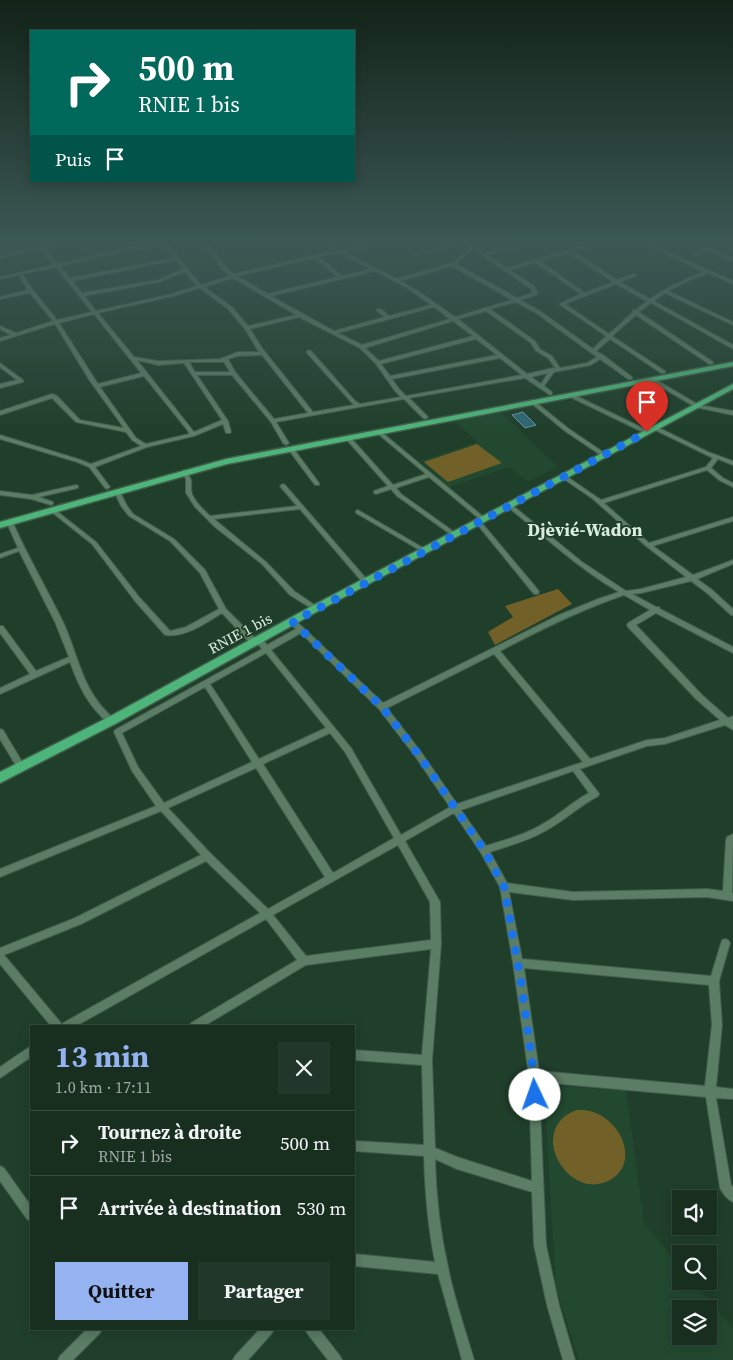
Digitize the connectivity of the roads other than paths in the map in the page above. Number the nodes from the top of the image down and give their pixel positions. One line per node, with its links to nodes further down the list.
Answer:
1 (43, 305): 25 (street)
2 (89, 305): 17 (street)
3 (125, 305): 17 (street)
4 (227, 305): 28 (street)
5 (283, 305): 19 (street)
6 (433, 305): 22 (street)
7 (435, 305): 23 (street)
8 (503, 305): 15 (street)
9 (526, 305): 37 (street)
10 (563, 305): 31 (street)
11 (642, 305): 16 (street)
12 (659, 305): 36 (street)
13 (694, 305): 24 (street)
14 (379, 310): 22 (street)
15 (488, 310): 23 (street); 53 (street)
16 (635, 311): 20 (street); 21 (street)
17 (95, 312): 25 (street); 43 (street)
18 (733, 314): 24 (street)
19 (300, 315): 28 (street); 29 (street)
20 (630, 316): 21 (street); 31 (street)
21 (640, 316): 48 (street)
22 (388, 317): 29 (street)
23 (456, 320): 32 (street); 35 (street)
24 (725, 320): 26 (street)
25 (56, 322): 30 (street); 63 (street)
26 (733, 324)
27 (0, 327): 30 (street)
28 (247, 328): 34 (street)
29 (334, 332): 35 (street)
30 (14, 335): 33 (street)
31 (609, 336): 37 (street); 54 (street)
32 (476, 337): 41 (street); 47 (street)
33 (0, 340)
34 (259, 347): 39 (street); 40 (street)
35 (362, 347): 47 (street)
36 (733, 347)
37 (593, 351): 42 (street)
38 (309, 352): 70 (street)
39 (250, 353): 40 (street); 45 (street)
40 (264, 353): 74 (street)
41 (501, 356): 58 (street); 59 (street)
42 (601, 356): 49 (street); 50 (street)
43 (132, 358): 46 (street); 56 (street)
44 (733, 358): 48 (main road)
45 (222, 359): 46 (street); 55 (street)
46 (185, 361): 57 (street)
47 (378, 362): 59 (street)
48 (710, 362): 54 (main road)
49 (611, 363): 50 (street); 60 (street)
50 (589, 364): 53 (street)
51 (733, 364): 61 (main road)
52 (0, 365): 62 (street)
53 (556, 370): 58 (street); 65 (street)
54 (663, 372): 60 (main road)
55 (233, 373): 57 (street); 77 (street)
56 (144, 374): 63 (street); 82 (street)
57 (192, 374): 76 (street)
58 (526, 376): 65 (street); 68 (street)
59 (389, 378): 68 (street)
60 (630, 378): 66 (main road)
61 (651, 379): 67 (main road); 71 (street)
62 (0, 386)
63 (98, 386): 79 (street)
64 (733, 386): 71 (main road, RNIE 1 bis)
65 (541, 388): 66 (street)
66 (550, 393): 75 (main road)
67 (570, 395): 69 (main road); 78 (street)
68 (406, 398): 70 (street); 75 (street)
69 (533, 402): 81 (main road); 87 (street)
70 (352, 405): 74 (street)
71 (697, 406): 73 (street); 78 (main road, RNIE 1 bis)
72 (0, 413): 79 (street)
73 (733, 413)
74 (312, 414): 77 (street)
75 (425, 417): 86 (main road)
76 (225, 421): 80 (street); 82 (street)
77 (273, 421): 86 (street)
78 (651, 430): 87 (main road, RNIE 1 bis); 88 (street)
79 (129, 431): 85 (street)
80 (228, 432)
81 (379, 432): 84 (main road); 93 (street)
82 (194, 433): 85 (street)
83 (0, 437): 90 (street)
84 (348, 438): 86 (main road); 100 (street)
85 (146, 446): 90 (street)
86 (288, 446): 92 (main road); 95 (street); 99 (main road)
87 (604, 455): 94 (main road, RNIE 1 bis)
88 (717, 457): 89 (street); 91 (street)
89 (733, 463)
90 (91, 466): 99 (street)
91 (708, 468): 96 (street); 106 (street)
92 (184, 472): 102 (main road); 112 (street)
93 (430, 475): 100 (street); 114 (street)
94 (564, 477): 106 (street); 108 (main road, RNIE 1 bis)
95 (317, 484)
96 (733, 485)
97 (284, 486): 109 (street)
98 (76, 487): 101 (street)
99 (107, 487): 107 (main road)
100 (392, 487): 103 (street); 117 (street)
101 (50, 491): 105 (street); 107 (street)
102 (118, 491): 107 (main road); 129 (street)
103 (376, 492)
104 (0, 493): 105 (street)
105 (32, 497): 107 (street)
106 (600, 502): 118 (street)
107 (50, 505): 111 (main road); 115 (main road); 129 (street)
108 (510, 506): 114 (main road, RNIE 1 bis); 126 (street)
109 (301, 507): 112 (street); 124 (street)
110 (358, 512): 120 (street)
111 (0, 518)
112 (209, 518): 127 (street)
113 (733, 519): 118 (street)
114 (481, 522): 117 (main road, RNIE 1 bis); 125 (street)
115 (10, 523): 116 (main road); 119 (street)
116 (0, 525)
117 (455, 535): 120 (main road, RNIE 1 bis)
118 (648, 544): 123 (street)
119 (20, 549): 121 (street); 138 (street)
120 (425, 551): 124 (main road, RNIE 1 bis)
121 (0, 556)
122 (733, 562): 123 (street)
123 (692, 578): 126 (street); 130 (street)
124 (366, 582): 127 (main road, RNIE 1 bis)
125 (536, 592)
126 (624, 593): 128 (street); 136 (street)
127 (316, 608): 131 (main road, RNIE 1 bis)
128 (657, 609): 137 (street); 143 (street)
129 (223, 610): 134 (street)
130 (733, 613)
131 (293, 622): 133 (street); 134 (main road, RNIE 1 bis)
132 (0, 628): 139 (street)
133 (301, 630): 135 (street); 142 (street)
134 (256, 641): 135 (street); 144 (main road, RNIE 1 bis)
135 (266, 649): 140 (street); 146 (street)
136 (495, 650): 142 (street); 148 (street)
137 (733, 650)
138 (72, 658): 139 (street); 144 (street)
139 (34, 675): 141 (street)
140 (206, 683): 149 (street); 153 (street)
141 (0, 691)
142 (382, 707): 154 (street)
143 (729, 720): 145 (street); 148 (street)
144 (111, 721): 150 (main road, RNIE 1 bis)
145 (733, 727)
146 (332, 729): 149 (street); 156 (street)
147 (0, 732): 150 (street)
148 (589, 763): 151 (street)
149 (257, 764): 153 (street); 160 (street)
150 (21, 767): 152 (main road, RNIE 1 bis)
151 (575, 768): 154 (street); 157 (street)
152 (0, 778)
153 (162, 807): 158 (street); 159 (street)
154 (456, 808): 156 (street); 157 (street)
155 (733, 838): 162 (street)
156 (400, 840): 160 (street); 165 (street)
157 (484, 850): 161 (street)
158 (207, 856): 163 (street); 166 (street)
159 (0, 873)
160 (330, 878): 163 (street)
161 (504, 887): 162 (street); 169 (street)
162 (730, 896)
163 (267, 914): 168 (street); 172 (street)
164 (725, 943): 170 (street)
165 (436, 944): 168 (street); 176 (street)
166 (0, 952)
167 (0, 957): 171 (street)
168 (304, 961): 173 (street)
169 (518, 963): 170 (street); 178 (street)
170 (714, 981): 179 (street)
171 (56, 1025)
172 (69, 1025)
173 (197, 1025)
174 (30, 1052): 177 (street)
175 (355, 1055): 176 (street)
176 (428, 1060): 182 (street)
177 (0, 1073)
178 (534, 1076): 179 (street); 184 (street)
179 (710, 1092): 180 (street); 185 (street)
180 (733, 1094)
181 (355, 1146): 182 (street)
182 (428, 1151): 184 (street); 188 (street)
183 (0, 1172): 186 (street)
184 (538, 1188): 196 (street)
185 (733, 1196)
186 (30, 1215)
187 (355, 1260): 188 (street)
188 (442, 1269): 195 (street)
189 (95, 1330): 192 (street)
190 (267, 1330): 193 (street)
191 (312, 1330): 194 (street)
192 (64, 1360)
193 (239, 1360)
194 (336, 1360)
195 (468, 1360)
196 (569, 1360)

